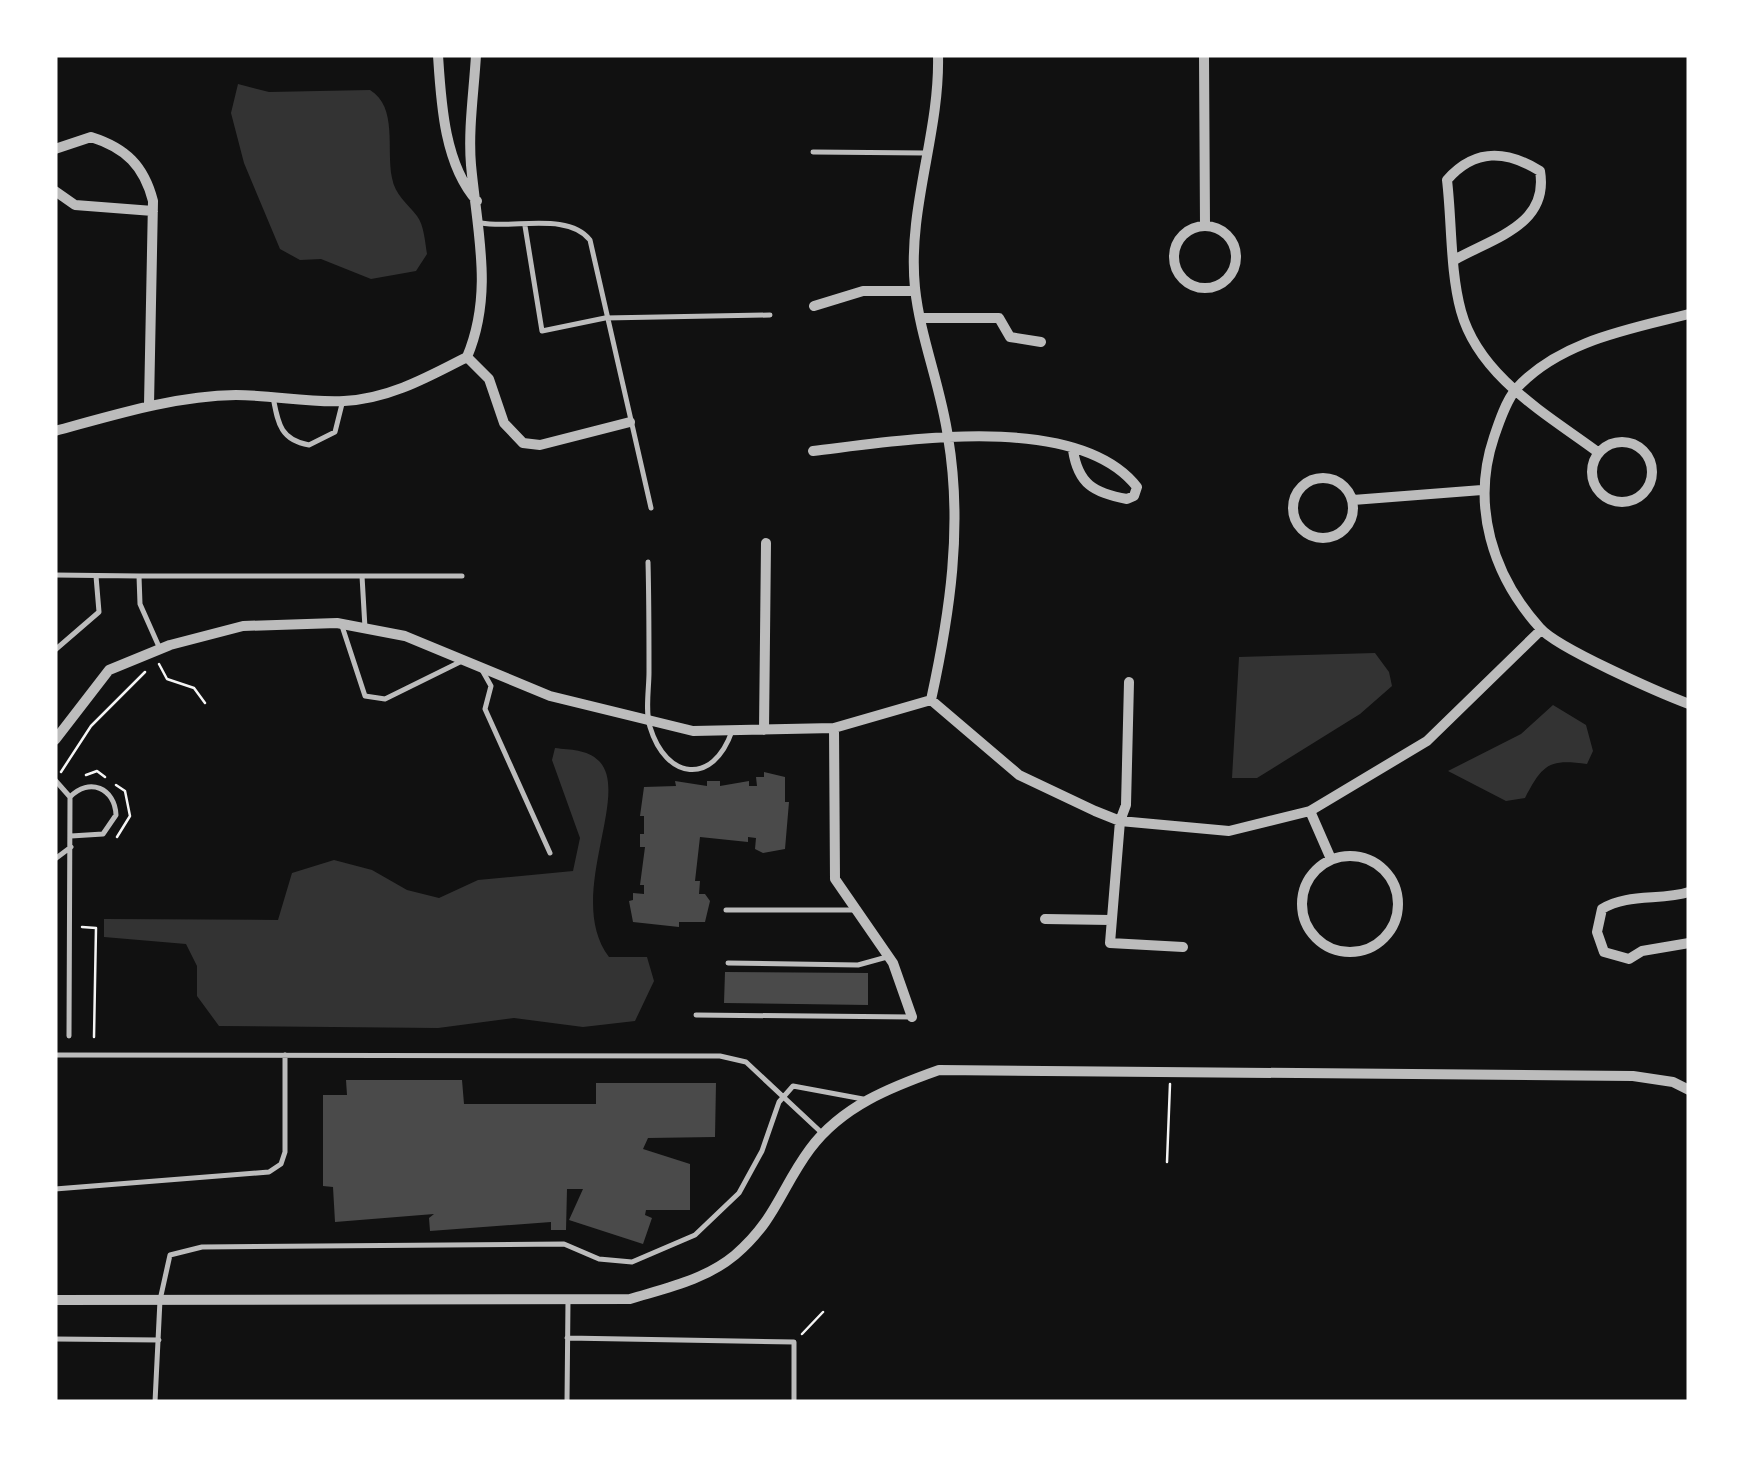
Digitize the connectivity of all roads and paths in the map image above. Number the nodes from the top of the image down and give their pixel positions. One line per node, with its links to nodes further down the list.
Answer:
1 (438, 55): 6 (street)
2 (476, 55): 5 (street)
3 (938, 55): 9 (street)
4 (1204, 55): 14 (street)
5 (472, 120): 6 (street); 11 (street)
6 (445, 122): 11 (street)
7 (55, 149): 12 (street)
8 (812, 152): 9 (lane)
9 (928, 153): 17 (street)
10 (55, 191): 12 (street)
11 (478, 202): 13 (street)
12 (153, 211): 28 (street)
13 (481, 223): 15 (lane); 24 (street)
14 (1205, 225): 14 (street)
15 (525, 226): 21 (lane); 21 (lane)
16 (1456, 259): 16 (street); 25 (street)
17 (915, 290): 18 (street); 22 (street)
18 (814, 306)
19 (1689, 314): 25 (street)
20 (770, 315): 21 (lane)
21 (605, 318): 29 (lane)
22 (923, 318): 23 (street); 31 (street)
23 (1041, 342)
24 (467, 357): 27 (street); 29 (street)
25 (1515, 390): 34 (street); 35 (street)
26 (273, 397): 27 (street); 27 (lane); 28 (street)
27 (342, 401)
28 (150, 406): 30 (street)
29 (630, 422): 37 (lane)
30 (55, 431)
31 (948, 435): 32 (street); 33 (street); 52 (street)
32 (1073, 450): 32 (street)
33 (813, 451)
34 (1599, 453): 34 (street)
35 (1482, 490): 36 (street); 47 (street)
36 (1353, 500): 36 (street)
37 (650, 508)
38 (766, 544): 56 (street)
39 (648, 562): 54 (lane)
40 (55, 575): 41 (lane)
41 (96, 576): 42 (lane); 49 (lane)
42 (139, 576): 43 (lane); 48 (lane)
43 (362, 576): 44 (lane); 46 (lane)
44 (462, 576)
45 (341, 624): 46 (street); 48 (street); 50 (lane)
46 (366, 628): 50 (street)
47 (1541, 630): 53 (street); 61 (street)
48 (160, 649): 58 (street)
49 (55, 650)
50 (473, 661): 54 (street); 65 (lane)
51 (1129, 682): 62 (street)
52 (931, 700): 55 (street); 62 (street)
53 (1689, 704)
54 (648, 721): 57 (street); 57 (lane)
55 (834, 728): 56 (street); 70 (street)
56 (764, 730): 57 (street)
57 (732, 731)
58 (55, 740)
59 (55, 780): 60 (lane)
60 (70, 797): 63 (lane); 63 (lane)
61 (1310, 811): 62 (street); 67 (street)
62 (1120, 821): 72 (street)
63 (70, 836): 64 (lane)
64 (72, 848): 66 (lane); 79 (lane)
65 (550, 853)
66 (55, 859)
67 (1331, 859): 67 (street)
68 (1689, 892): 73 (street)
69 (726, 910): 70 (lane)
70 (854, 910): 75 (street)
71 (1046, 919): 72 (street)
72 (1111, 920): 74 (street)
73 (1689, 943)
74 (1183, 948)
75 (887, 956): 76 (lane); 78 (street)
76 (728, 963)
77 (696, 1016): 78 (lane)
78 (912, 1017)
79 (69, 1036)
80 (55, 1055): 81 (lane)
81 (285, 1055): 84 (lane); 88 (lane)
82 (1171, 1071): 83 (street); 85 (street); 87 (path)
83 (1689, 1090)
84 (784, 1097): 85 (lane); 86 (lane); 90 (lane)
85 (868, 1100): 86 (street)
86 (824, 1136): 91 (street)
87 (1167, 1162)
88 (55, 1190)
89 (55, 1300): 90 (street)
90 (160, 1300): 91 (street); 95 (lane)
91 (568, 1300): 93 (lane)
92 (823, 1312): 96 (path)
93 (567, 1338): 96 (lane); 98 (lane)
94 (55, 1339): 95 (lane)
95 (159, 1340): 97 (lane)
96 (794, 1342): 99 (lane)
97 (156, 1402)
98 (566, 1402)
99 (794, 1402)

